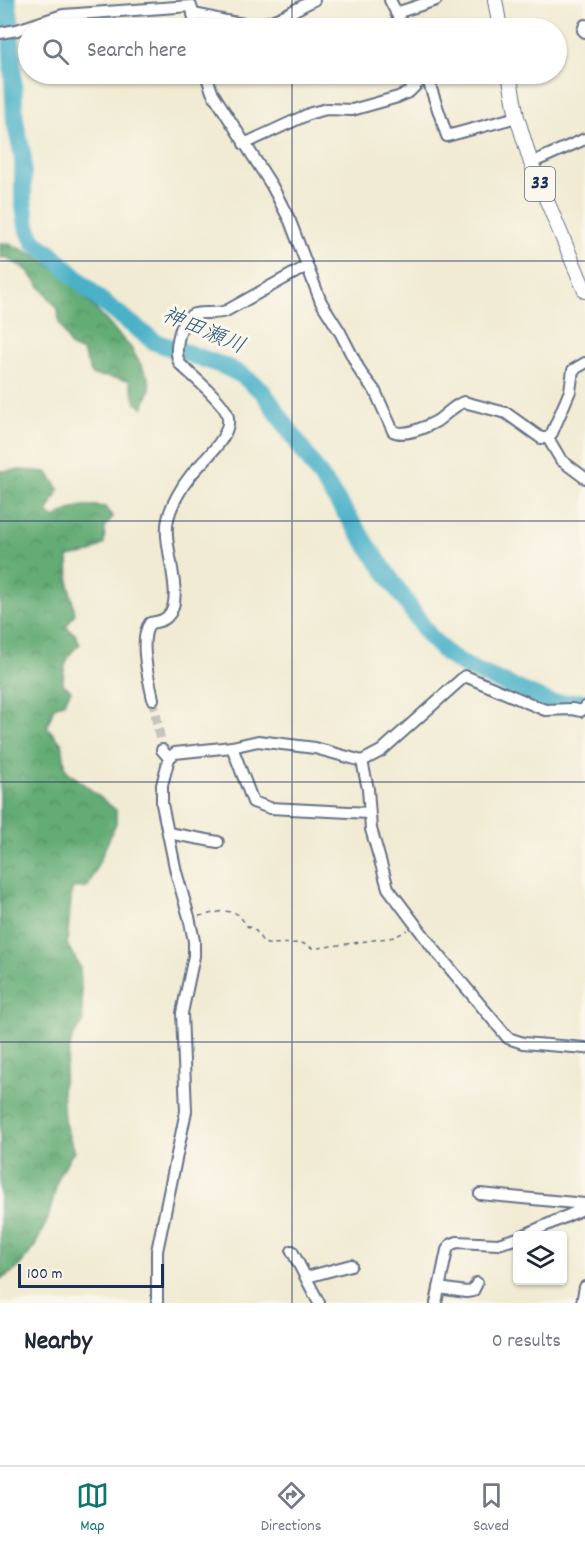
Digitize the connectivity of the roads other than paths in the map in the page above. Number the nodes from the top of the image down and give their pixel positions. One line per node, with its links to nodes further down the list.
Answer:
1 (314, 0): 9 (street)
2 (390, 0): 6 (street)
3 (436, 0): 6 (street)
4 (495, 0): 11 (main road)
5 (192, 6): 7 (street); 8 (street)
6 (396, 13): 10 (street)
7 (54, 18)
8 (227, 18)
9 (276, 18)
10 (399, 18)
11 (498, 18)
12 (585, 25): 14 (street)
13 (18, 30): 15 (street)
14 (585, 32)
15 (0, 33)
16 (209, 84): 22 (street)
17 (417, 84): 22 (street)
18 (429, 84): 20 (street)
19 (511, 84): 20 (main road, 33)
20 (517, 117): 23 (main road, 33)
21 (585, 139): 23 (street)
22 (244, 144): 24 (street)
23 (531, 163): 25 (main road, 33)
24 (307, 266): 27 (street); 29 (street)
25 (585, 291)
26 (585, 363): 27 (street)
27 (548, 438): 28 (street)
28 (585, 478)
29 (153, 699)
30 (585, 707): 32 (street)
31 (232, 747): 32 (street); 33 (street); 34 (street)
32 (362, 761): 33 (street)
33 (369, 813): 36 (street)
34 (168, 833): 35 (street); 47 (street)
35 (218, 842)
36 (585, 1048)
37 (480, 1194): 38 (street)
38 (585, 1206): 39 (street)
39 (532, 1231)
40 (513, 1240): 46 (street)
41 (292, 1251): 43 (street)
42 (351, 1265): 43 (street)
43 (307, 1278): 48 (street)
44 (477, 1283): 46 (street)
45 (585, 1287): 50 (street)
46 (439, 1288): 49 (street)
47 (157, 1303)
48 (319, 1303)
49 (436, 1303)
50 (582, 1303)

